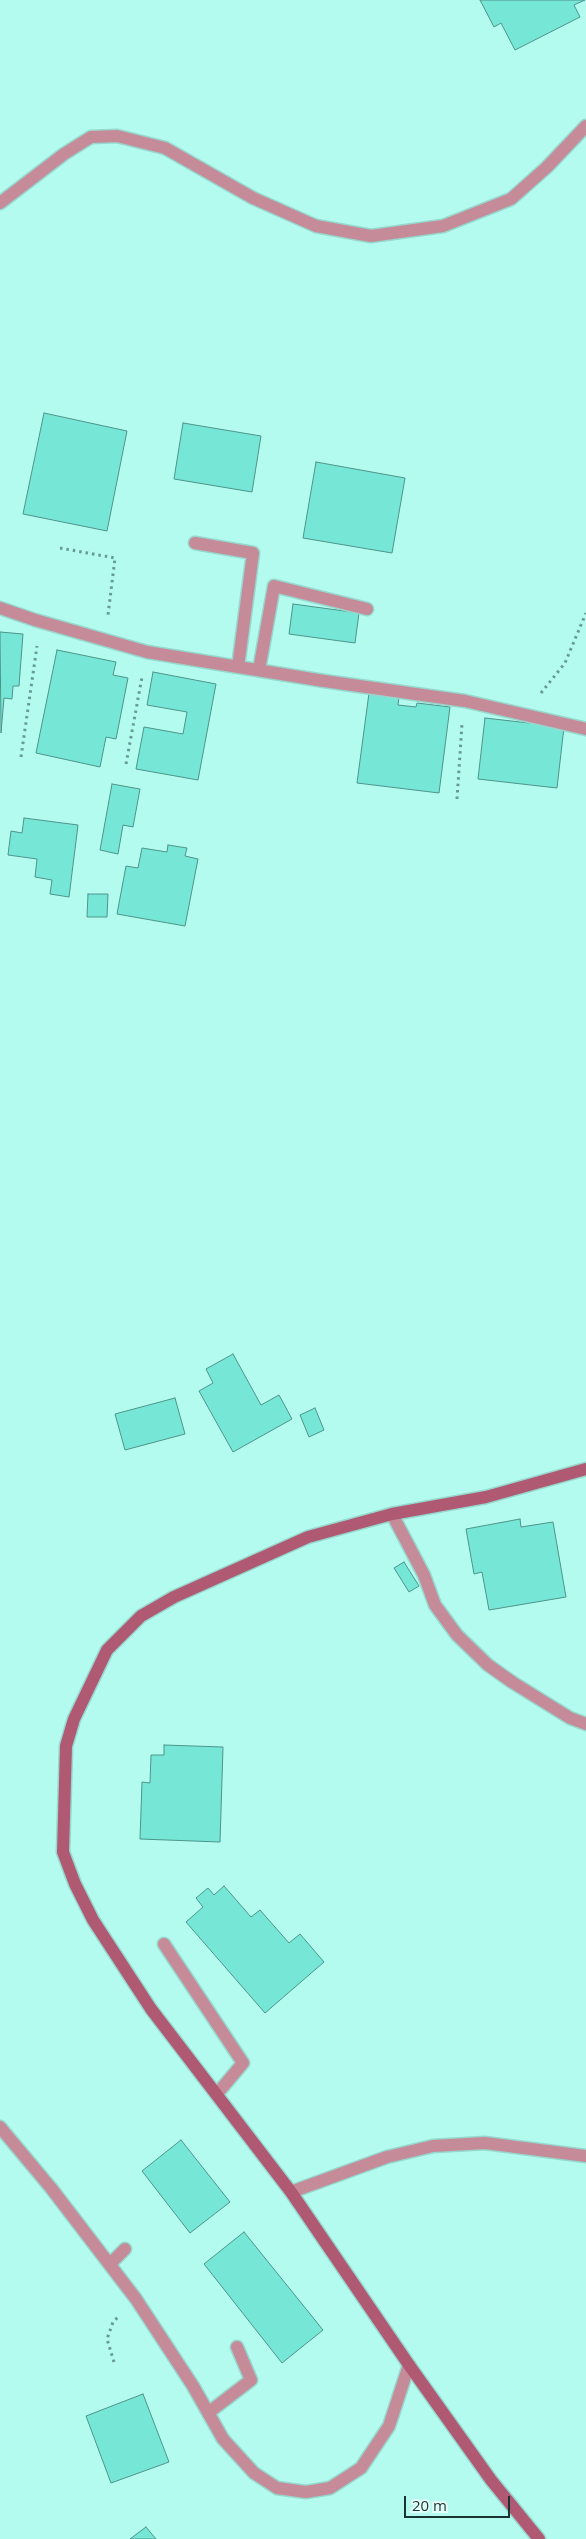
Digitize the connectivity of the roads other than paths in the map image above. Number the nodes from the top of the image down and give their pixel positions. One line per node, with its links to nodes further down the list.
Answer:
1 (586, 126): 2 (street)
2 (0, 203)
3 (195, 543): 6 (street)
4 (0, 608): 6 (street)
5 (367, 609): 7 (street)
6 (238, 667): 7 (street)
7 (259, 670): 8 (street)
8 (586, 729)
9 (586, 1469): 10 (main road)
10 (392, 1514): 11 (street); 13 (main road)
11 (586, 1724)
12 (164, 1944): 13 (street)
13 (217, 2094): 16 (main road)
14 (0, 2126): 18 (street)
15 (586, 2156): 16 (street)
16 (291, 2192): 20 (main road)
17 (125, 2250): 18 (street)
18 (110, 2264): 21 (street)
19 (237, 2347): 21 (street)
20 (408, 2365): 21 (street); 22 (main road)
21 (208, 2413)
22 (539, 2539)

